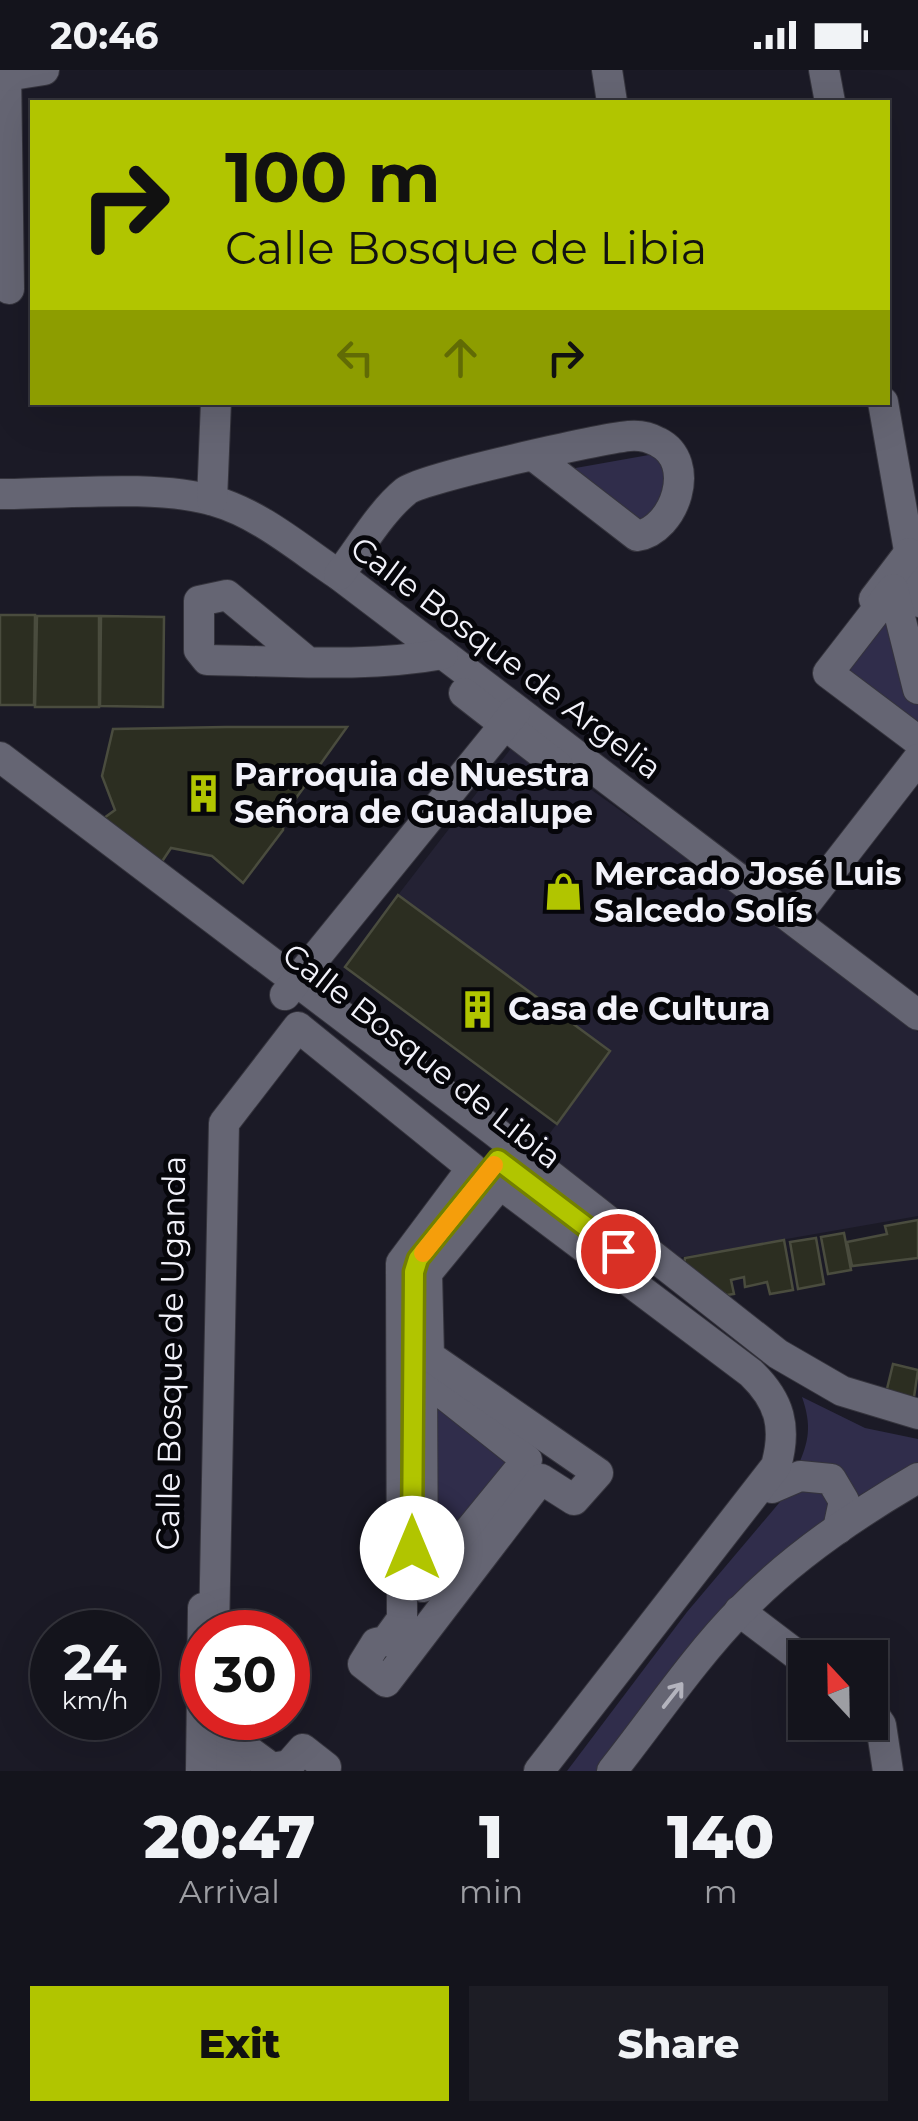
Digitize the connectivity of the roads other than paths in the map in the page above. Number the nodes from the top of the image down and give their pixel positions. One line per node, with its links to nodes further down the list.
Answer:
1 (44, 70): 4 (street)
2 (606, 70): 5 (street)
3 (824, 70): 6 (street)
4 (6, 73): 7 (street)
5 (612, 100)
6 (830, 100)
7 (5, 199): 8 (street)
8 (14, 289)
9 (216, 405): 13 (street)
10 (884, 405): 15 (street)
11 (535, 457): 11 (street); 16 (street)
12 (0, 494): 13 (street, Calle Bosque de Argelia)
13 (212, 500): 16 (street, Calle Bosque de Argelia)
14 (0, 508): 18 (street)
15 (909, 553): 17 (street); 24 (street)
16 (339, 575): 18 (street, Calle Bosque de Argelia)
17 (918, 602)
18 (432, 656): 19 (street); 21 (street)
19 (308, 662)
20 (918, 690): 22 (street)
21 (510, 718): 26 (street, Calle Bosque de Argelia); 27 (street, Calle Bosque de Uganda); 29 (street)
22 (918, 737)
23 (0, 757): 27 (street)
24 (918, 758): 26 (street)
25 (0, 775): 27 (street, Calle Bosque de Libia)
26 (794, 919): 28 (street, Calle Bosque de Argelia)
27 (293, 994): 30 (street, Calle Bosque de Libia); 33 (street); 40 (street, Calle Bosque de Uganda)
28 (918, 1014)
29 (918, 1024)
30 (498, 1160): 31 (street); 32 (street, Calle Bosque de Libia)
31 (413, 1356): 35 (street); 43 (street)
32 (767, 1366): 34 (street, Calle Bosque de Libia); 38 (street)
33 (918, 1414)
34 (918, 1426)
35 (535, 1458): 35 (street); 37 (street); 43 (street)
36 (918, 1478): 39 (street)
37 (577, 1480)
38 (772, 1488): 39 (street); 56 (street)
39 (838, 1528): 42 (street)
40 (207, 1610)
41 (214, 1610): 55 (street)
42 (739, 1612): 44 (street); 57 (street, one-way to 42)
43 (412, 1624): 45 (street)
44 (788, 1648)
45 (386, 1662)
46 (205, 1740): 51 (street, Calle Bosque de Uganda)
47 (223, 1740): 54 (street)
48 (234, 1740): 50 (street)
49 (883, 1740): 58 (street)
50 (310, 1769)
51 (201, 1771)
52 (213, 1771): 53 (street)
53 (235, 1771)
54 (254, 1771)
55 (539, 1771)
56 (554, 1771)
57 (612, 1771)
58 (888, 1771)

